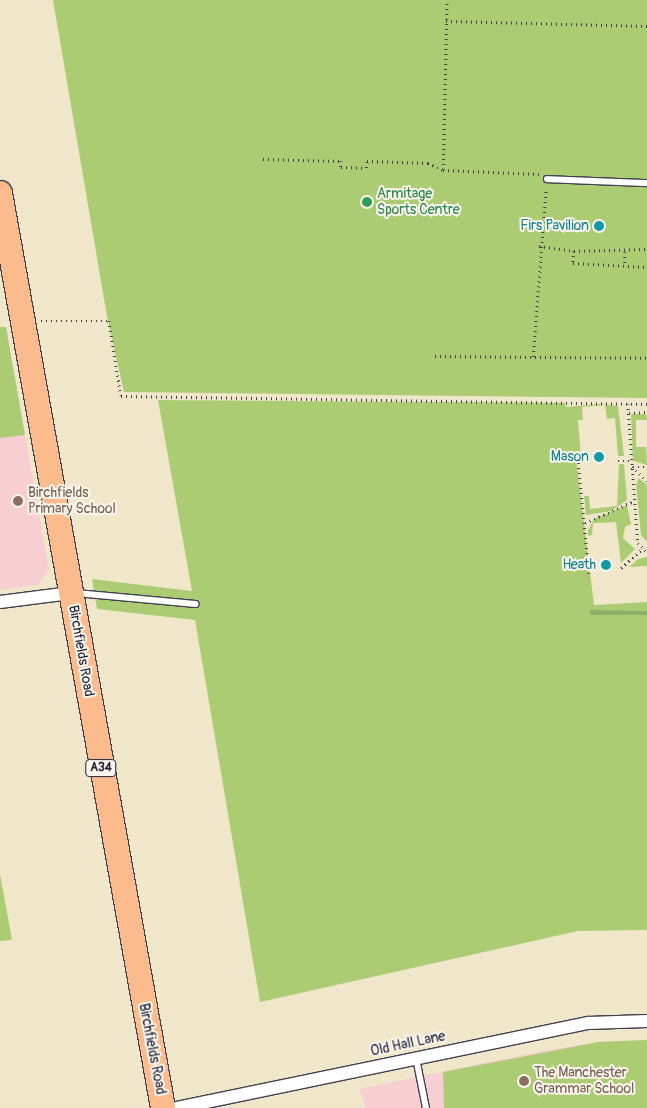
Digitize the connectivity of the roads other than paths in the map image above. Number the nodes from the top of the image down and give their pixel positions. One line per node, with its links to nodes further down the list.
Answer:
1 (547, 178): 2 (lane)
2 (647, 182)
3 (0, 193): 4 (highway, Birchfields Road / A34)
4 (70, 593): 5 (street); 6 (lane); 9 (highway, Birchfields Road / A34)
5 (0, 602)
6 (195, 604)
7 (647, 1021): 8 (street, Old Hall Lane)
8 (416, 1058): 10 (street, Old Hall Lane); 11 (lane)
9 (163, 1108)
10 (177, 1108)
11 (426, 1108)

